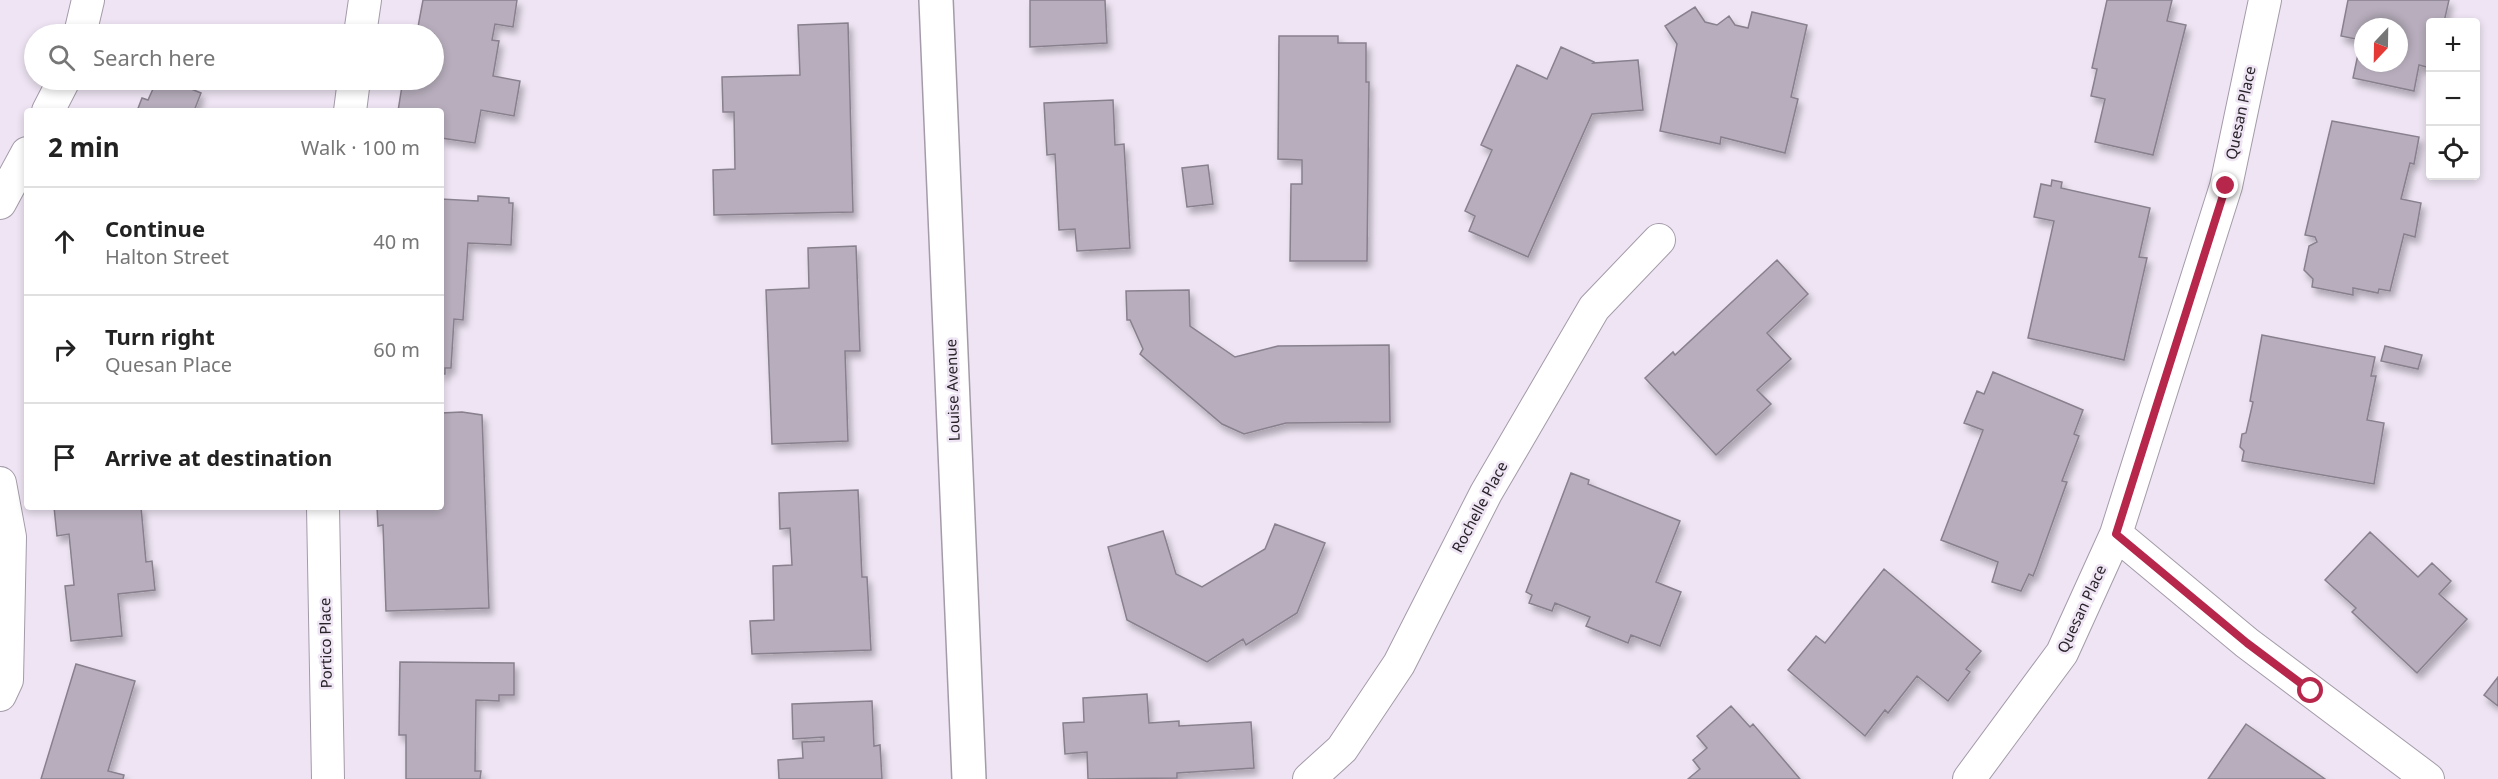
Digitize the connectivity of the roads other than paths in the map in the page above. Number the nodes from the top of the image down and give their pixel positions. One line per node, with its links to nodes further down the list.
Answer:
1 (88, 0): 5 (street)
2 (365, 0): 6 (street)
3 (936, 0): 19 (street, Louise Avenue)
4 (2265, 0): 16 (street, Quesan Place)
5 (82, 24)
6 (361, 24)
7 (59, 90): 9 (street)
8 (353, 90): 10 (street)
9 (50, 108)
10 (350, 108)
11 (24, 159): 12 (street)
12 (0, 203)
13 (1659, 240): 20 (street, Rochelle Place)
14 (0, 483): 17 (street)
15 (323, 510): 18 (street, Portico Place)
16 (2116, 534): 21 (street, Quesan Place); 22 (street)
17 (0, 695)
18 (328, 779)
19 (969, 779)
20 (1309, 779)
21 (1969, 779)
22 (2428, 779)

